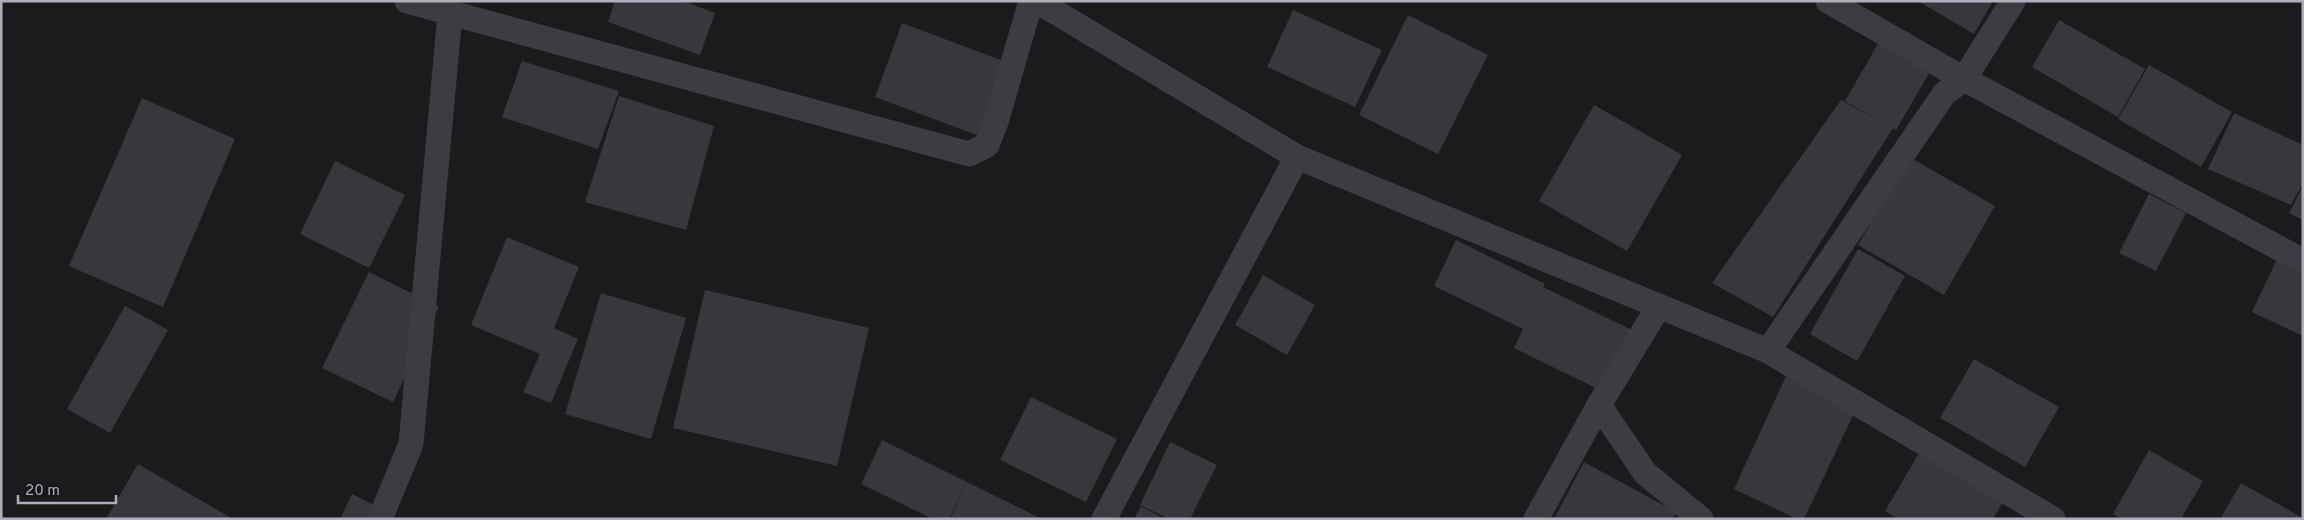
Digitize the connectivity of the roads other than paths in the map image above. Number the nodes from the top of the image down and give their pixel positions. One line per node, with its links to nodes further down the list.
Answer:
1 (407, 1): 6 (street)
2 (1031, 1): 6 (street)
3 (1037, 1): 8 (street)
4 (1828, 1): 7 (street)
5 (2013, 1): 7 (street)
6 (450, 14): 13 (street)
7 (1964, 79): 9 (street); 11 (street)
8 (1297, 157): 10 (street); 14 (street)
9 (2303, 261)
10 (1659, 306): 11 (street); 12 (street)
11 (1768, 351): 17 (street)
12 (1599, 405): 15 (street); 16 (street)
13 (380, 519)
14 (1104, 519)
15 (1536, 519)
16 (1701, 519)
17 (2053, 519)

